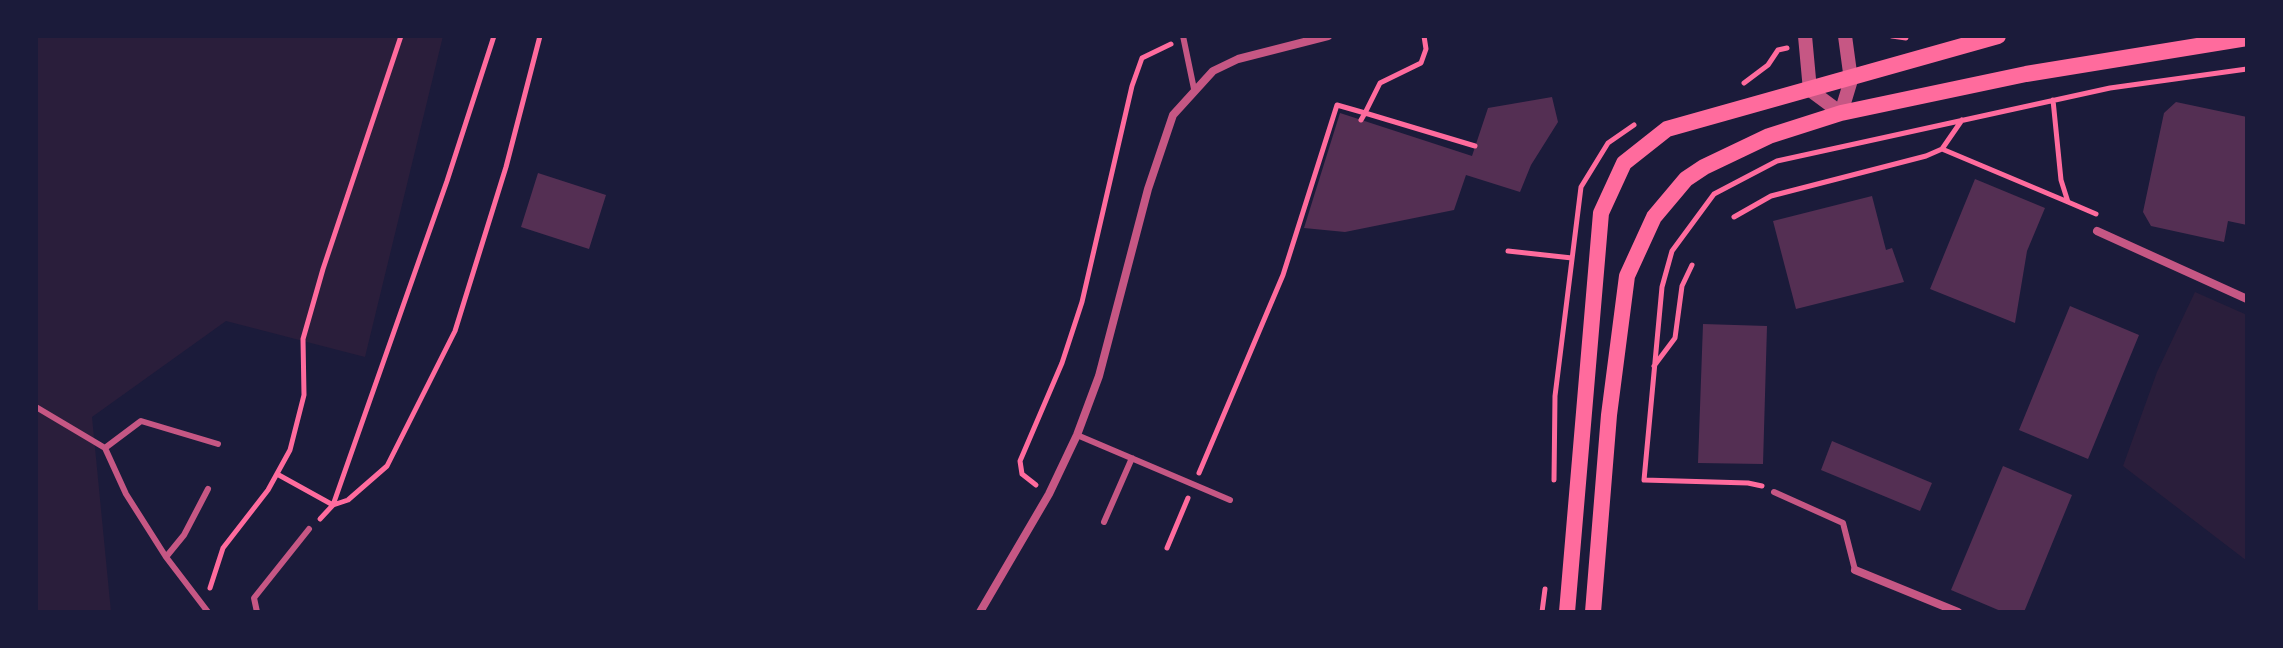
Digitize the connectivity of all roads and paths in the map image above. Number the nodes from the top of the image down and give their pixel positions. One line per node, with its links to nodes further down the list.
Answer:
1 (401, 36): 36 (path)
2 (494, 36): 43 (path)
3 (540, 36): 43 (path)
4 (1328, 36): 15 (street)
5 (1424, 36): 18 (path)
6 (1805, 36): 16 (street)
7 (1845, 36): 14 (street)
8 (1892, 36): 9 (path)
9 (1915, 36)
10 (1998, 36): 14 (main road)
11 (1183, 37): 15 (lane); 40 (path)
12 (2247, 38): 19 (main road)
13 (2247, 69): 17 (path)
14 (1851, 80): 16 (main road); 19 (street)
15 (1194, 89): 32 (street)
16 (1810, 90): 19 (street); 53 (main road)
17 (2053, 100): 20 (path); 23 (path)
18 (1365, 113): 21 (path); 22 (path); 37 (path)
19 (1841, 113): 54 (main road)
20 (1963, 118): 23 (path); 30 (path)
21 (1361, 120)
22 (1475, 146)
23 (1942, 149): 24 (path)
24 (1734, 217)
25 (2097, 231): 29 (street)
26 (1508, 251): 27 (path)
27 (1572, 258)
28 (1692, 265): 30 (path)
29 (2247, 299)
30 (1654, 367): 39 (path)
31 (36, 407): 34 (lane)
32 (1077, 435): 35 (lane); 40 (street)
33 (218, 444): 34 (lane)
34 (105, 448): 47 (lane)
35 (1132, 458): 42 (lane); 44 (lane)
36 (277, 474): 43 (path); 49 (path)
37 (1198, 474)
38 (208, 489): 47 (lane)
39 (1774, 492): 48 (lane)
40 (1049, 494): 52 (street)
41 (1188, 498): 46 (path)
42 (1230, 500)
43 (333, 505): 45 (path)
44 (1104, 522)
45 (309, 529): 51 (lane)
46 (1167, 548)
47 (166, 557): 49 (lane)
48 (1855, 570): 55 (street)
49 (201, 605): 50 (lane)
50 (208, 612)
51 (257, 612)
52 (980, 612)
53 (1567, 612)
54 (1593, 612)
55 (1958, 612)

